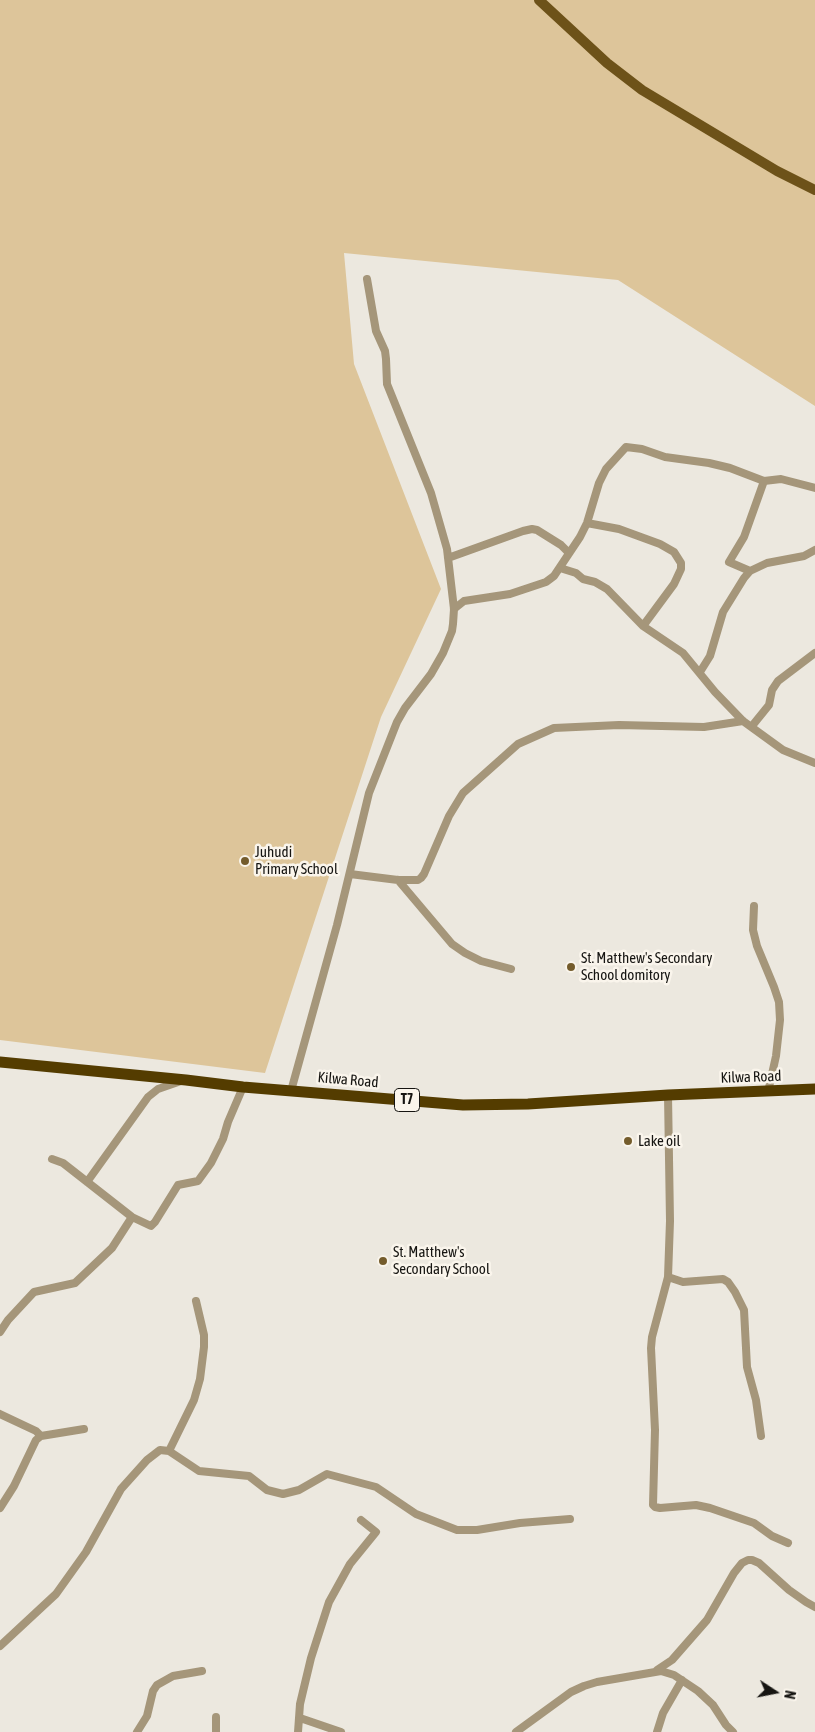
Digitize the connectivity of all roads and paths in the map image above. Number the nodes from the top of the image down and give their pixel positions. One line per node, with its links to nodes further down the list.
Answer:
1 (539, 0): 2 (main road)
2 (815, 190)
3 (367, 279): 9 (street)
4 (764, 481): 5 (street); 6 (street); 11 (street)
5 (815, 488)
6 (587, 522): 8 (street); 13 (street)
7 (815, 550): 11 (street)
8 (569, 554): 9 (street); 10 (street)
9 (448, 558): 12 (street)
10 (560, 568): 12 (street); 13 (street)
11 (750, 572): 15 (street)
12 (454, 609): 19 (street)
13 (643, 626): 15 (street)
14 (815, 653): 17 (street)
15 (700, 672): 16 (street)
16 (743, 721): 17 (street); 20 (street)
17 (752, 726): 18 (street)
18 (815, 763)
19 (350, 874): 20 (street); 27 (street)
20 (398, 880): 22 (street)
21 (754, 906): 28 (street)
22 (511, 969)
23 (0, 1062): 24 (highway, Kilwa Road / T7)
24 (186, 1080): 25 (highway, Kilwa Road / T7); 31 (street)
25 (243, 1087): 27 (highway, Kilwa Road / T7); 32 (street)
26 (815, 1089): 28 (highway, Kilwa Road / T7)
27 (291, 1091): 29 (highway, Kilwa Road / T7)
28 (768, 1092): 29 (highway, Kilwa Road / T7)
29 (668, 1095): 33 (street)
30 (52, 1158): 31 (street)
31 (87, 1182): 32 (street)
32 (132, 1217): 35 (street)
33 (668, 1277): 39 (street); 44 (street)
34 (196, 1301): 40 (street)
35 (0, 1332)
36 (0, 1414): 38 (street)
37 (84, 1429): 38 (street)
38 (41, 1436): 41 (street)
39 (760, 1436)
40 (169, 1451): 42 (street); 46 (street)
41 (0, 1508)
42 (570, 1519)
43 (361, 1520): 51 (street)
44 (788, 1543)
45 (815, 1607): 48 (street)
46 (0, 1646)
47 (202, 1671): 52 (street)
48 (655, 1671): 49 (street); 56 (street)
49 (682, 1680): 57 (street); 58 (street)
50 (216, 1717): 53 (street)
51 (300, 1718): 54 (street); 55 (street)
52 (137, 1732)
53 (216, 1732)
54 (298, 1732)
55 (341, 1732)
56 (516, 1732)
57 (657, 1732)
58 (733, 1732)

